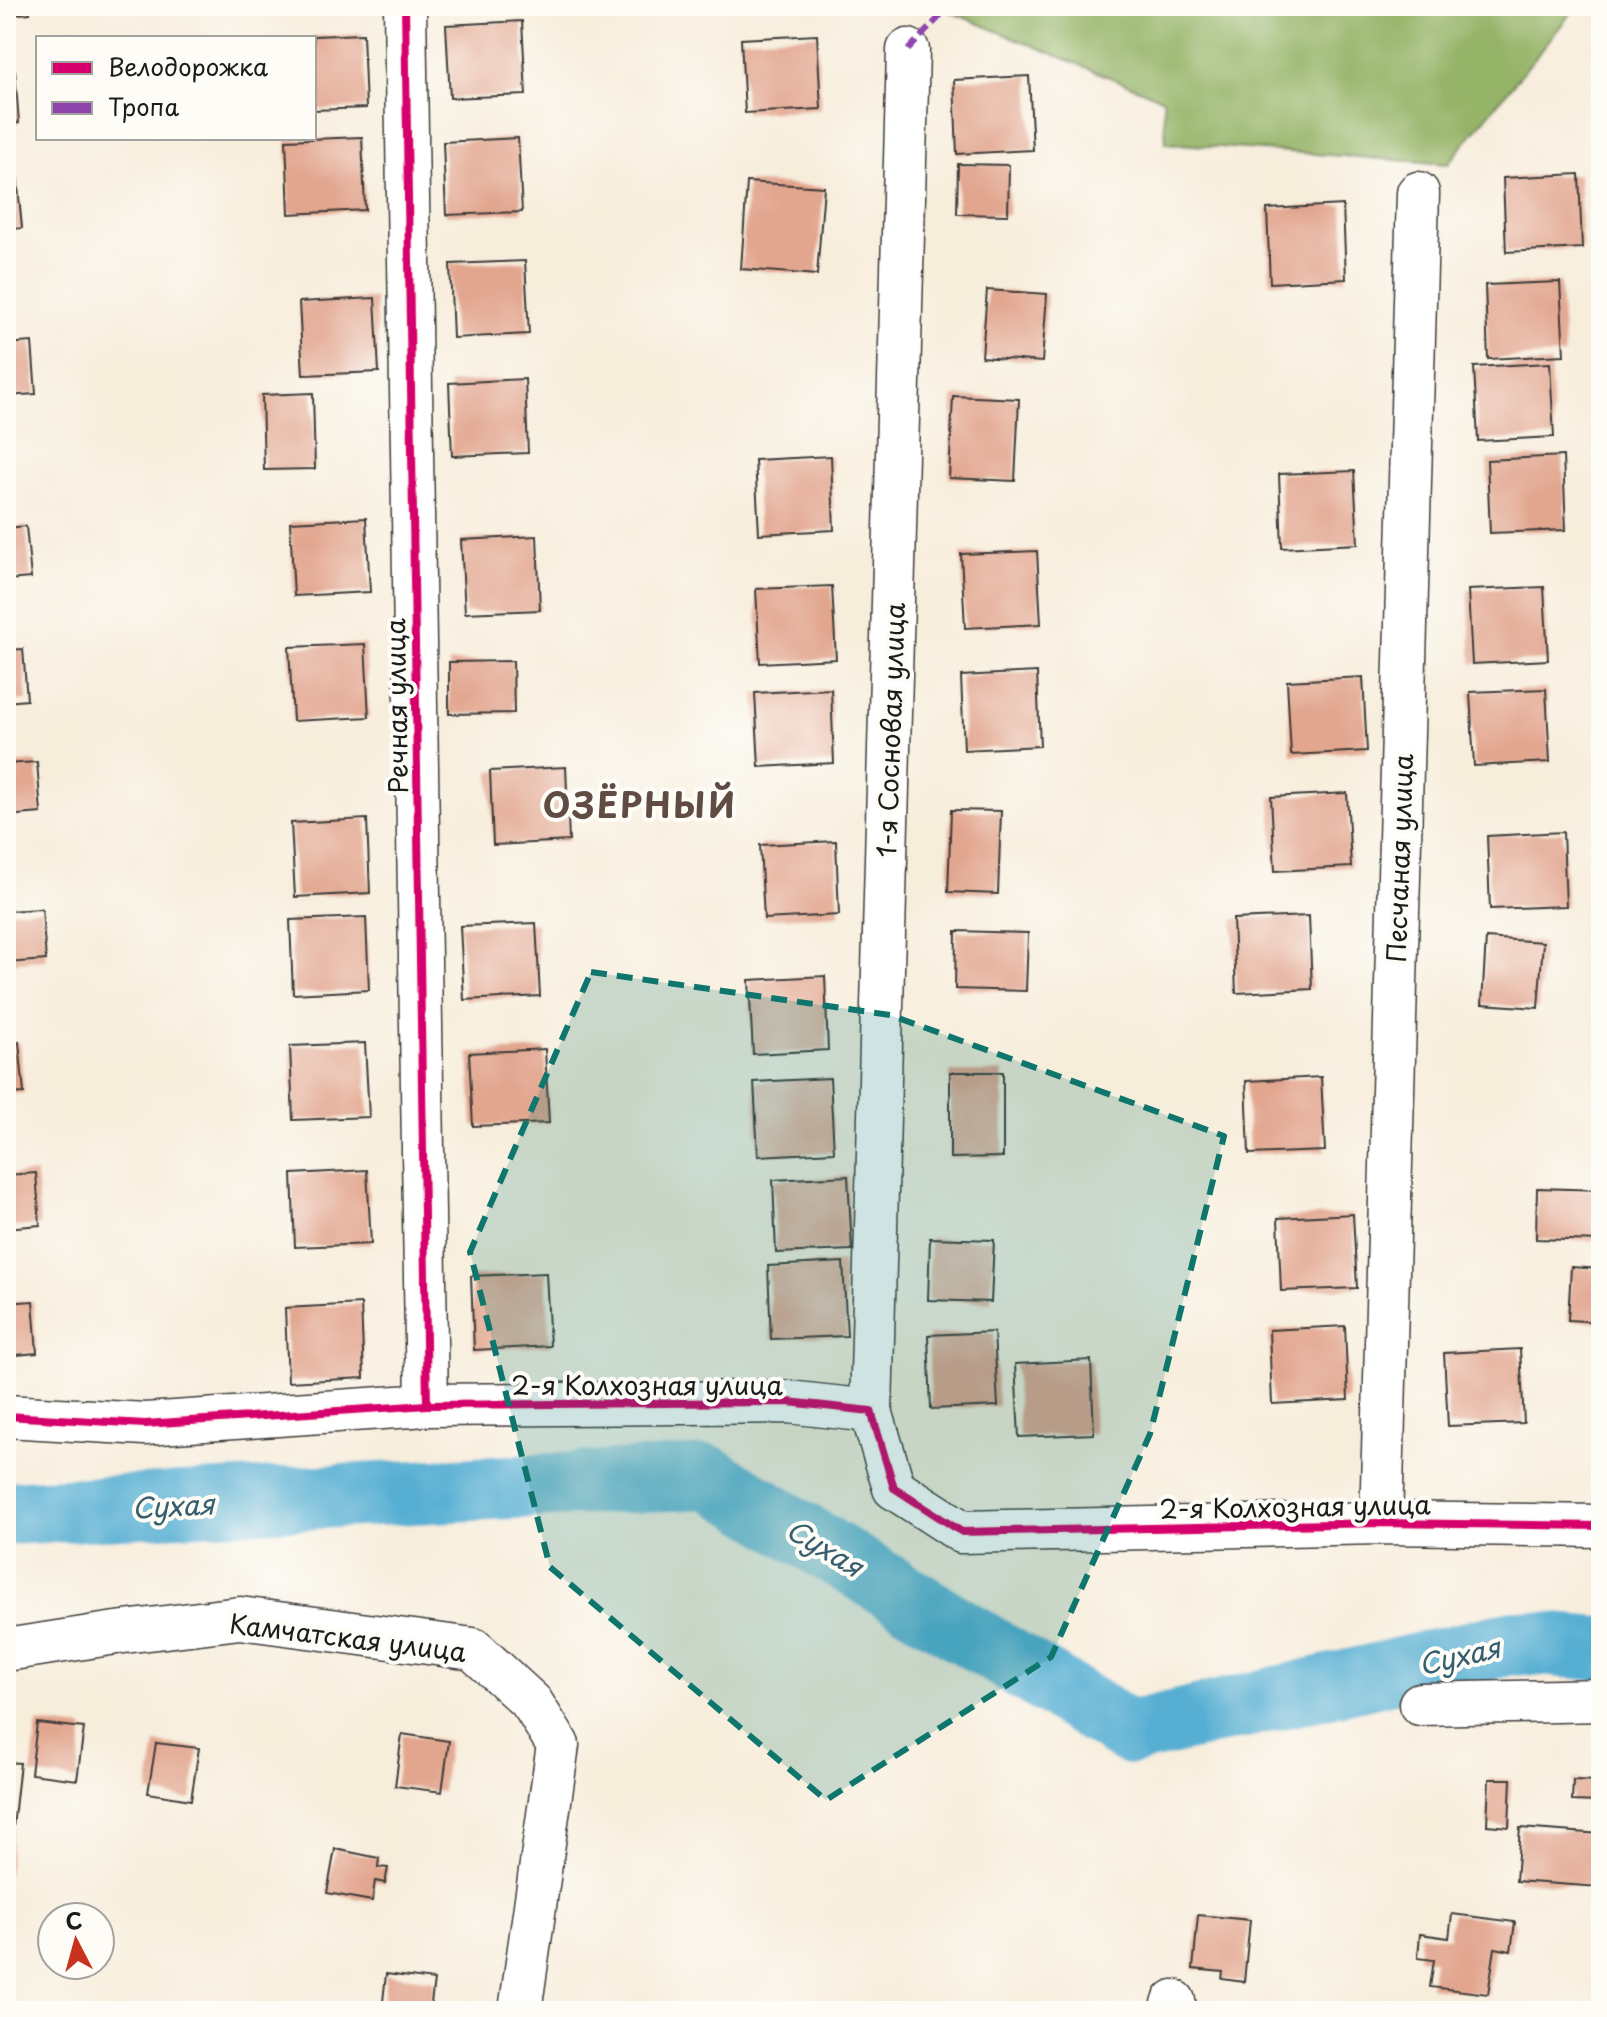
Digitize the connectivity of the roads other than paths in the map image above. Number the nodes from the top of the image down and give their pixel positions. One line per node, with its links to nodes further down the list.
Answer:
1 (405, 6): 4 (street, Речная улица)
2 (908, 50): 5 (street, 1-я Сосновая улица)
3 (1418, 193): 7 (street, Песчаная улица)
4 (427, 1405): 5 (street, 2-я Колхозная улица); 6 (street, 2-я Колхозная улица)
5 (871, 1411): 7 (street, 2-я Колхозная улица)
6 (6, 1416)
7 (1381, 1523): 8 (street, 2-я Колхозная улица)
8 (1601, 1526)
9 (6, 1650): 12 (street, Камчатская улица)
10 (1601, 1700): 11 (street)
11 (1420, 1704)
12 (520, 2011)

